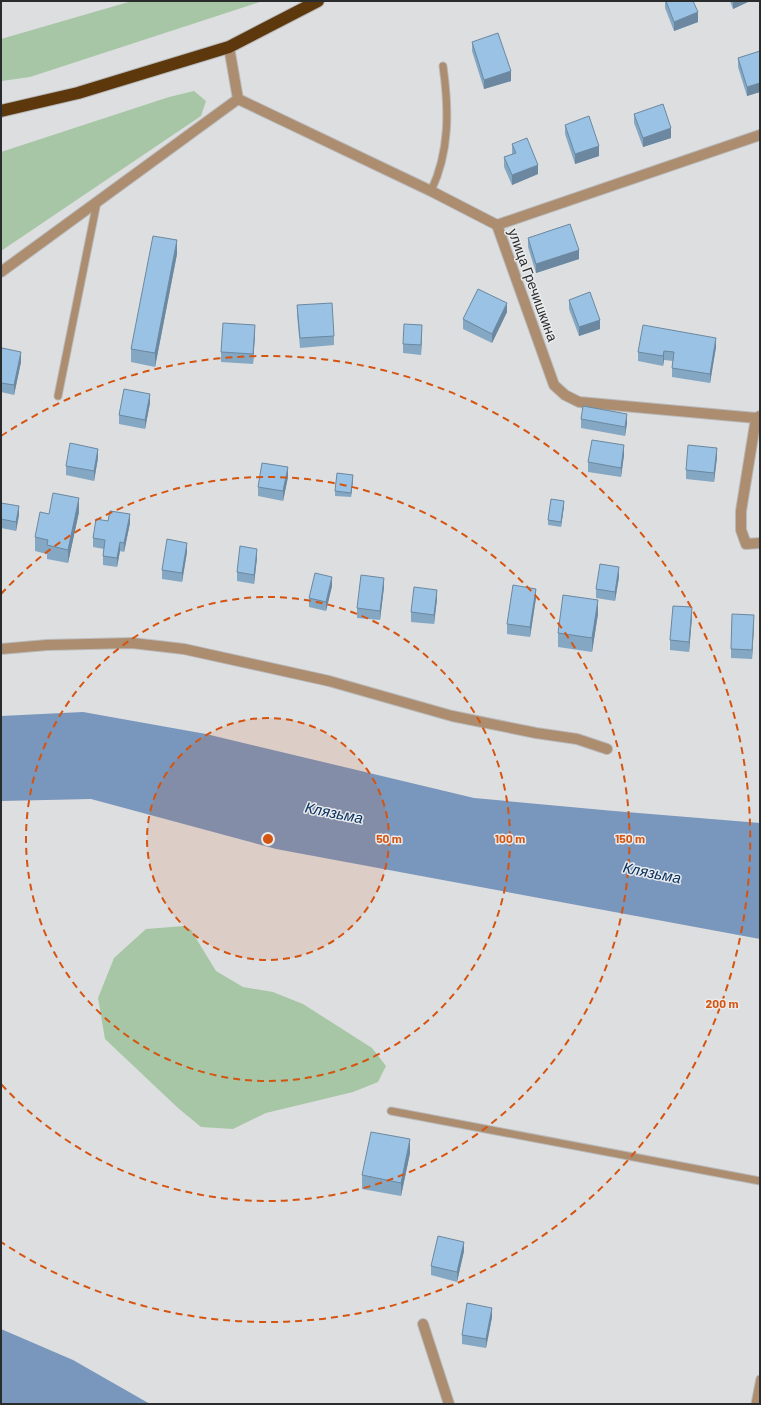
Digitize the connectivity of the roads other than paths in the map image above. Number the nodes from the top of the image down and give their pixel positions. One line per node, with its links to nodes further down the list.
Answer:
1 (318, 1): 2 (highway)
2 (229, 47): 4 (street); 5 (highway)
3 (443, 66): 7 (lane)
4 (238, 99): 7 (street, улица Гречишкина); 8 (street)
5 (1, 111)
6 (760, 136): 9 (street)
7 (431, 191): 9 (street, улица Гречишкина)
8 (97, 202): 10 (street); 11 (lane)
9 (497, 225): 12 (street, улица Гречишкина)
10 (1, 272)
11 (58, 396)
12 (758, 417): 13 (street)
13 (760, 543)
14 (1, 649): 15 (street)
15 (607, 748)
16 (391, 1111): 17 (lane)
17 (760, 1181)
18 (423, 1324): 20 (street)
19 (760, 1379): 21 (lane)
20 (449, 1404)
21 (755, 1404)

